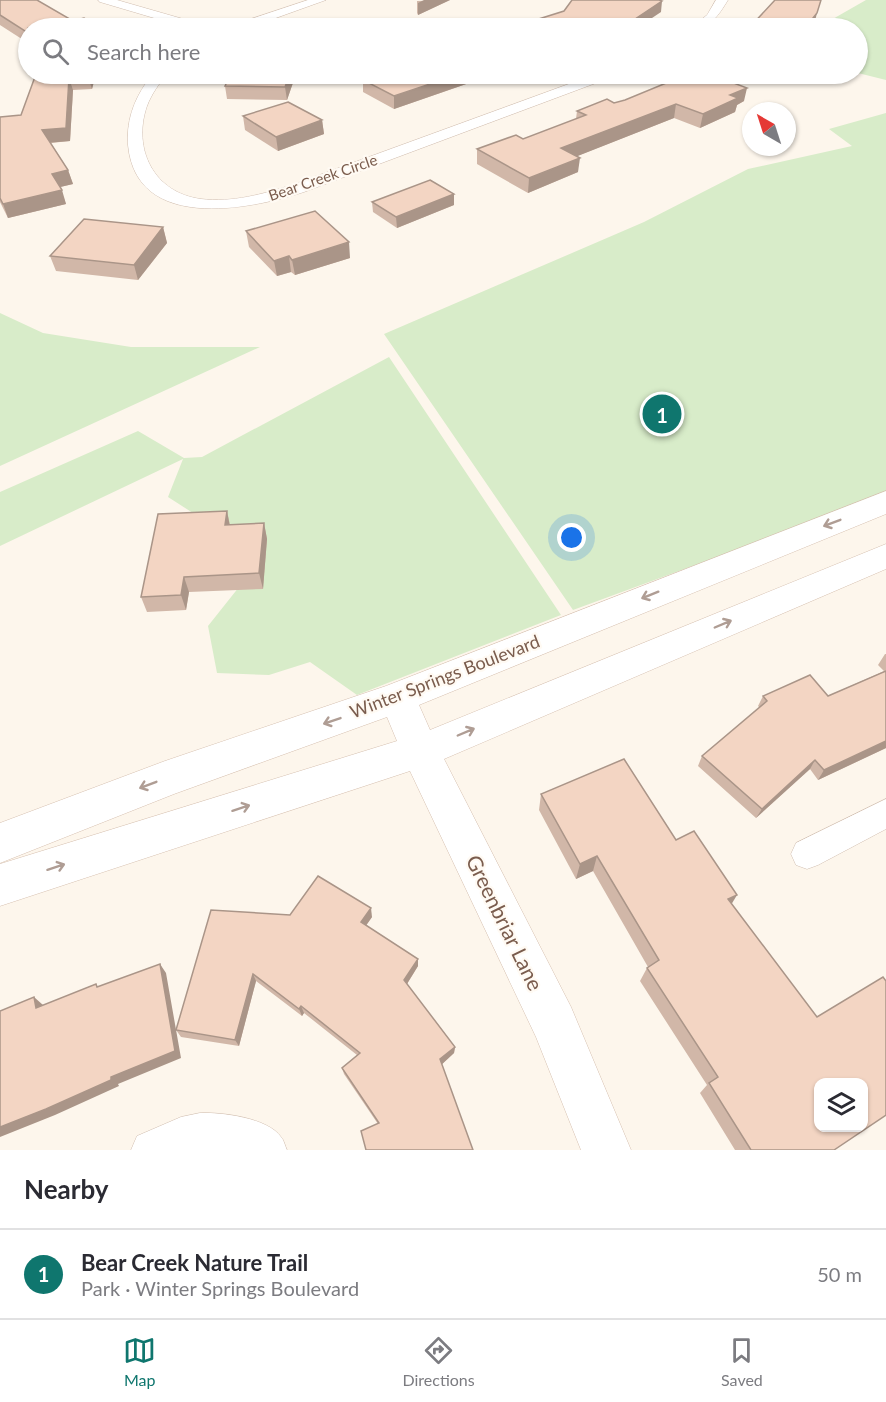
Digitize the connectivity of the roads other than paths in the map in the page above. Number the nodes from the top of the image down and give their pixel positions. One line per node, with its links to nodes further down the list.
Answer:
1 (104, 0): 4 (street)
2 (320, 0): 5 (street)
3 (722, 0): 6 (street)
4 (166, 18)
5 (267, 18)
6 (710, 18)
7 (151, 84): 8 (street, Bear Creek Circle)
8 (580, 84)
9 (886, 502): 11 (street, Winter Springs Boulevard, one-way to 11)
10 (886, 556): 12 (street, one-way to 10)
11 (398, 698): 12 (street, Greenbriar Lane); 14 (street, Winter Springs Boulevard, one-way to 14)
12 (420, 751): 16 (street, one-way to 12); 19 (street, Greenbriar Lane)
13 (886, 813): 15 (street)
14 (0, 843)
15 (807, 854)
16 (0, 885)
17 (152, 1150): 18 (street)
18 (267, 1150)
19 (606, 1150)

